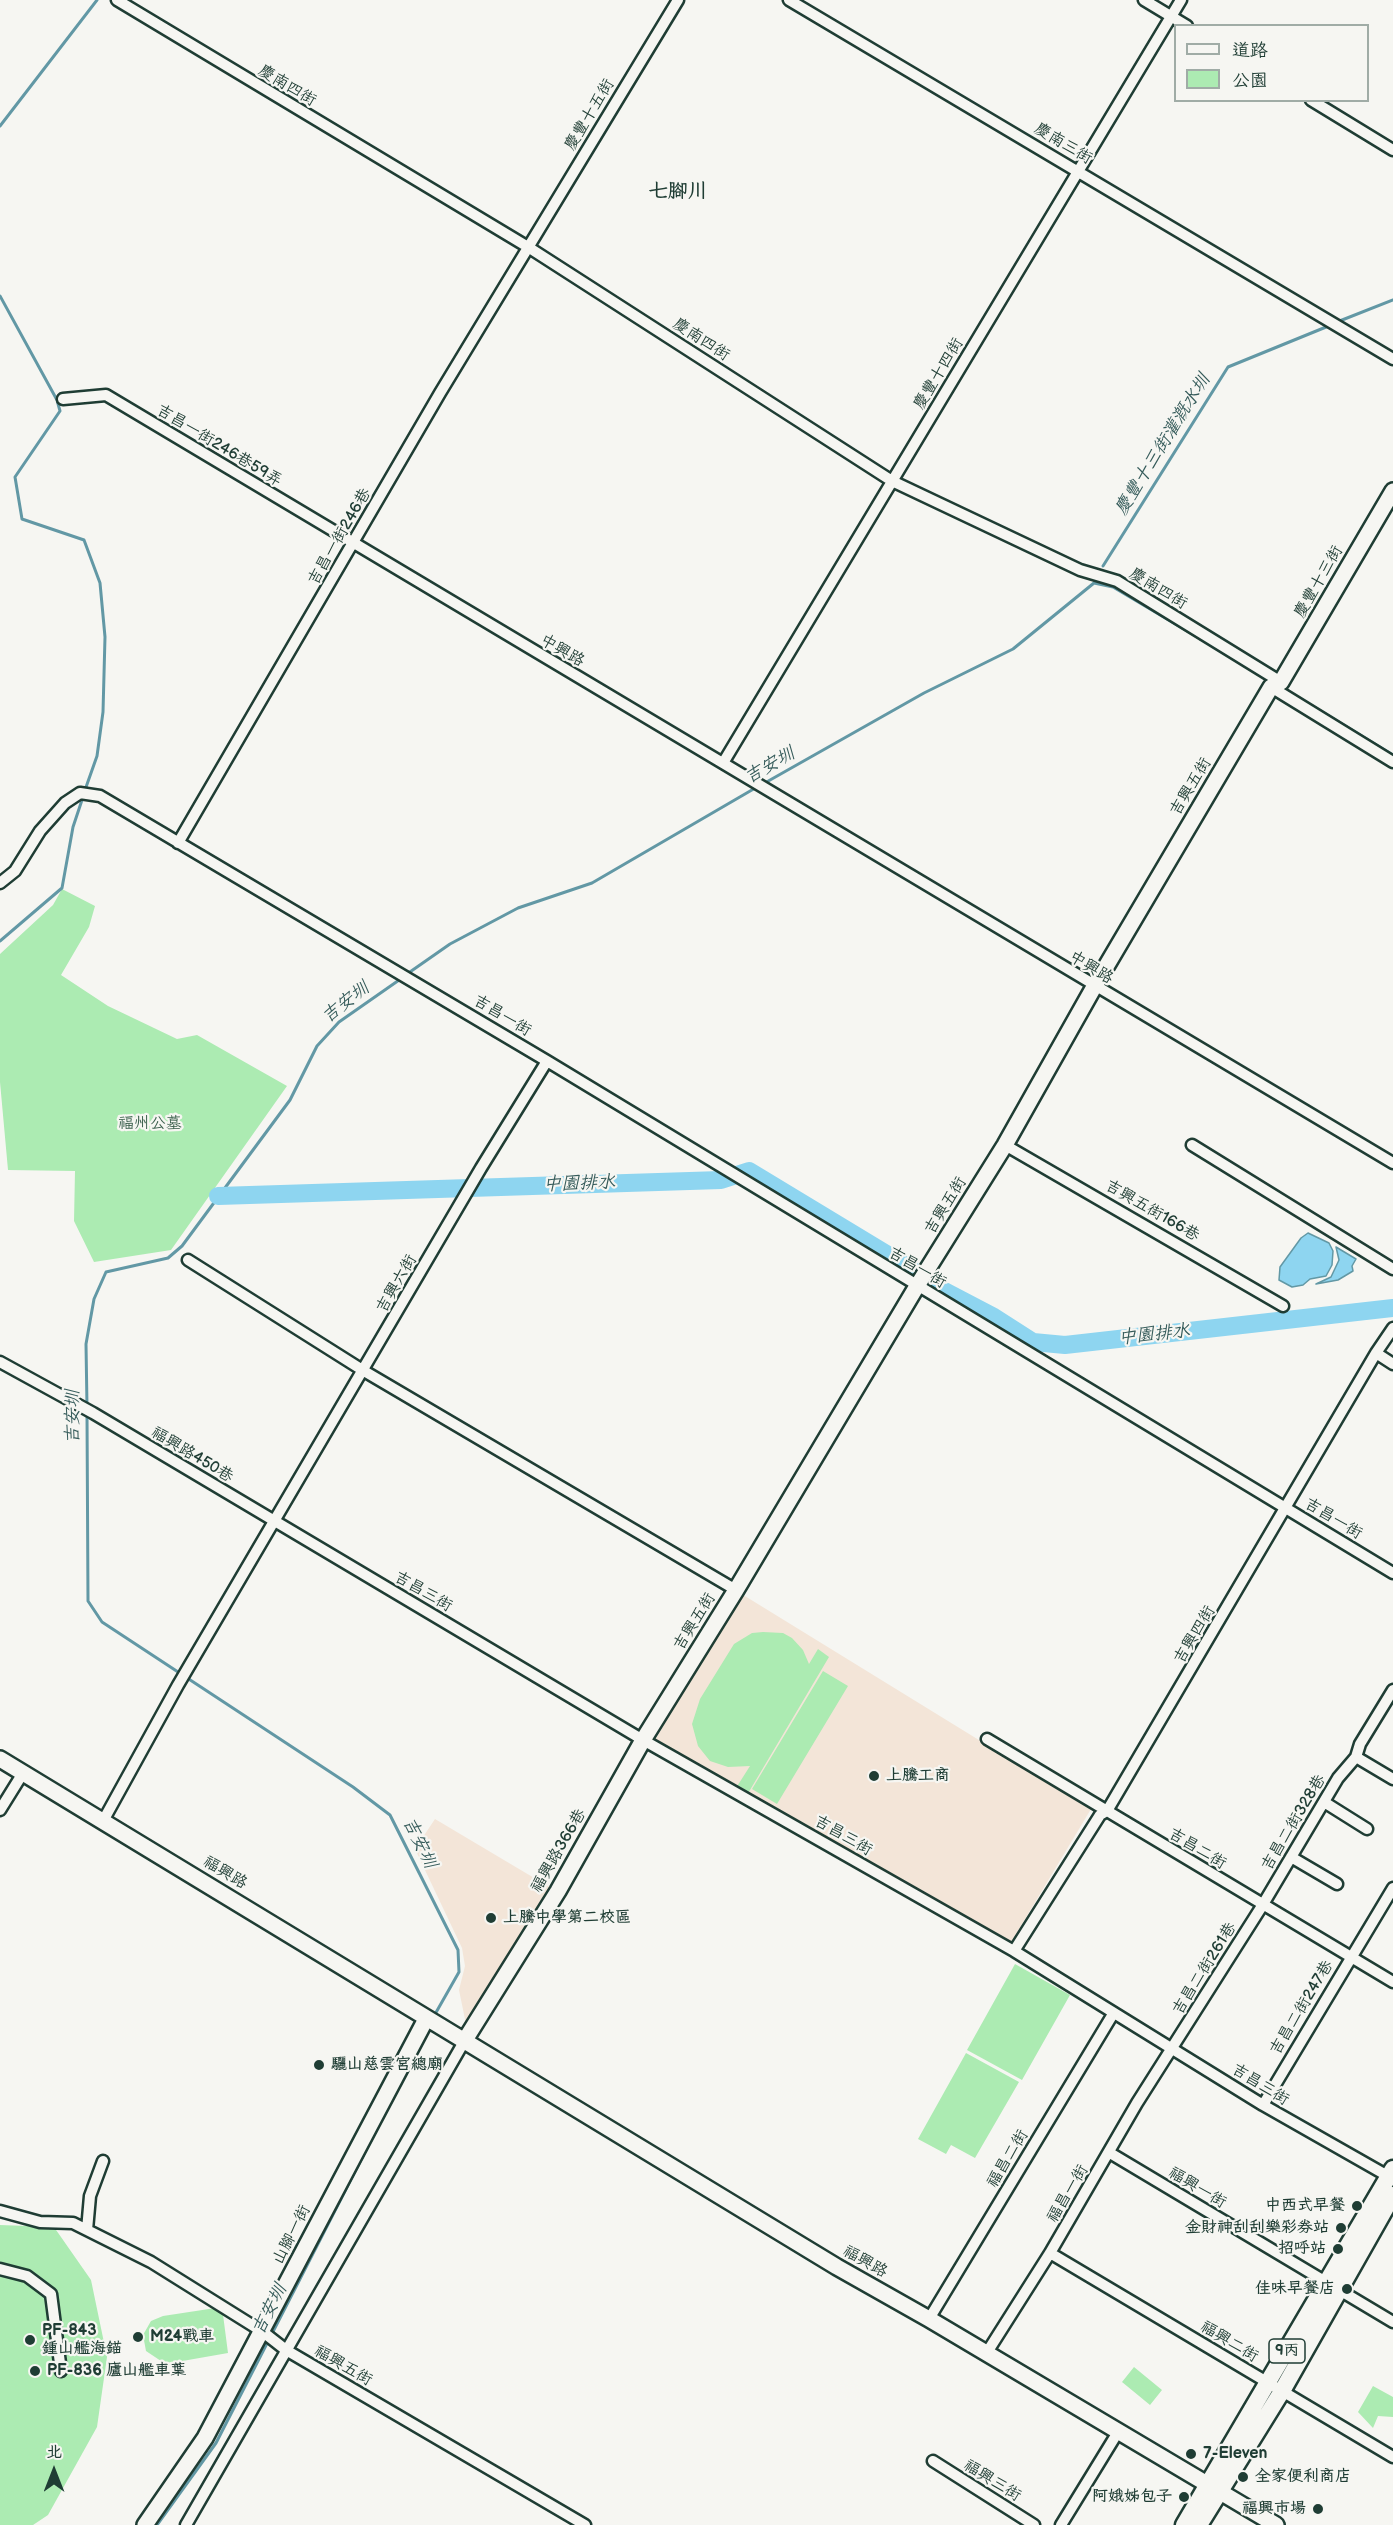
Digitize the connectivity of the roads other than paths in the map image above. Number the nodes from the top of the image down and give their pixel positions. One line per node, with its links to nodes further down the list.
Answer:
1 (117, 0): 11 (street, 慶南四街)
2 (678, 0): 11 (street, 慶豐十五街)
3 (789, 0): 10 (street, 慶南三街)
4 (1143, 0): 6 (street)
5 (1181, 0): 6 (street, 慶豐十四街)
6 (1172, 16): 7 (street); 10 (street, 慶豐十四街)
7 (1184, 24)
8 (1314, 102): 9 (street)
9 (1393, 150)
10 (1078, 170): 12 (street, 慶南三街); 14 (street, 慶豐十四街)
11 (528, 247): 14 (street, 慶南四街); 16 (street, 吉昌一街246巷)
12 (1393, 359)
13 (63, 399): 16 (street, 吉昌一街246巷59弄)
14 (892, 481): 17 (street, 慶南四街); 19 (street, 慶豐十四街)
15 (1393, 491): 17 (street, 慶豐十三街)
16 (353, 545): 19 (street, 中興路); 20 (street, 吉昌一街246巷)
17 (1276, 685): 18 (street, 慶南四街); 22 (street, 吉興五街)
18 (1393, 762)
19 (723, 763): 22 (street, 中興路)
20 (178, 843): 21 (street); 23 (street, 吉昌一街)
21 (0, 883)
22 (1094, 987): 24 (street, 吉興五街); 26 (street, 中興路)
23 (547, 1061): 29 (street, 吉昌一街); 35 (street, 吉興六街)
24 (1005, 1145): 29 (street, 吉興五街); 30 (street, 吉興五街166巷)
25 (1192, 1145): 28 (street)
26 (1393, 1163)
27 (188, 1260): 35 (street)
28 (1393, 1269)
29 (917, 1286): 36 (street, 吉昌一街); 39 (street, 吉興五街)
30 (1283, 1306)
31 (1393, 1328): 32 (street, 吉興四街)
32 (1376, 1353): 34 (street); 36 (street, 吉興四街)
33 (0, 1362): 37 (street, 福興路450巷)
34 (1393, 1364)
35 (364, 1371): 37 (street, 吉興六街); 39 (street)
36 (1287, 1509): 38 (street, 吉昌一街); 49 (street, 吉興四街)
37 (275, 1523): 42 (street, 吉昌三街); 50 (street, 吉興六街)
38 (1393, 1573)
39 (736, 1590): 42 (street, 吉興五街)
40 (1393, 1690): 43 (street, 吉昌二街328巷)
41 (987, 1739): 49 (street, 吉昌二街)
42 (643, 1740): 56 (street, 吉昌三街); 61 (street, 福興路366巷)
43 (1356, 1757): 46 (street); 47 (street, 吉昌二街328巷)
44 (0, 1759): 45 (street, 福興路)
45 (23, 1773): 48 (street); 50 (street, 福興路)
46 (1393, 1779)
47 (1324, 1802): 51 (street); 52 (street, 吉昌二街328巷)
48 (0, 1810)
49 (1107, 1811): 55 (street, 吉昌二街); 56 (street, 吉興四街)
50 (103, 1821): 60 (street, 福興路)
51 (1366, 1829)
52 (1291, 1857): 53 (street); 55 (street, 吉昌二街328巷)
53 (1337, 1884)
54 (1393, 1888): 57 (street, 吉昌二街247巷)
55 (1262, 1906): 57 (street, 吉昌二街); 62 (street, 吉昌二街261巷)
56 (1014, 1951): 59 (street, 吉昌三街)
57 (1349, 1958): 58 (street, 吉昌二街); 63 (street, 吉昌二街247巷)
58 (1393, 1982)
59 (1113, 2014): 62 (street, 吉昌三街); 73 (street, 福昌二街)
60 (431, 2022): 61 (street, 福興路); 75 (street, 山腳一街)
61 (465, 2040): 73 (street, 福興路); 76 (street)
62 (1173, 2047): 63 (street, 吉昌三街); 64 (street, 福昌一街)
63 (1263, 2105): 66 (street, 吉昌三街)
64 (1110, 2153): 70 (street, 福昌一街); 72 (street, 福興一街)
65 (103, 2162): 69 (street)
66 (1392, 2175): 72 (main road, 9丙)
67 (1393, 2195): 72 (main road, 9丙)
68 (0, 2211): 69 (street, 福興五街)
69 (87, 2230): 75 (street, 福興五街)
70 (1050, 2253): 77 (street, 福昌一街); 79 (street, 福興二街)
71 (0, 2269): 78 (street)
72 (1332, 2286): 74 (street, 福興一街); 79 (main road, 9丙)
73 (929, 2319): 77 (street, 福興路)
74 (1393, 2322)
75 (263, 2332): 76 (street, 福興五街); 84 (street, 山腳一街)
76 (286, 2350): 85 (street); 86 (street, 福興五街)
77 (986, 2354): 80 (street, 福興路)
78 (62, 2371)
79 (1275, 2387): 81 (street, 福興二街); 83 (main road, 9丙)
80 (1118, 2432): 83 (street, 福興路); 88 (street)
81 (1393, 2457)
82 (933, 2462): 87 (street, 福興三街)
83 (1214, 2488): 89 (main road, 9丙); 90 (main road, 9丙); 91 (street, 福興路)
84 (145, 2525)
85 (186, 2525)
86 (585, 2525)
87 (1034, 2525)
88 (1061, 2525)
89 (1184, 2525)
90 (1199, 2525)
91 (1276, 2525)

